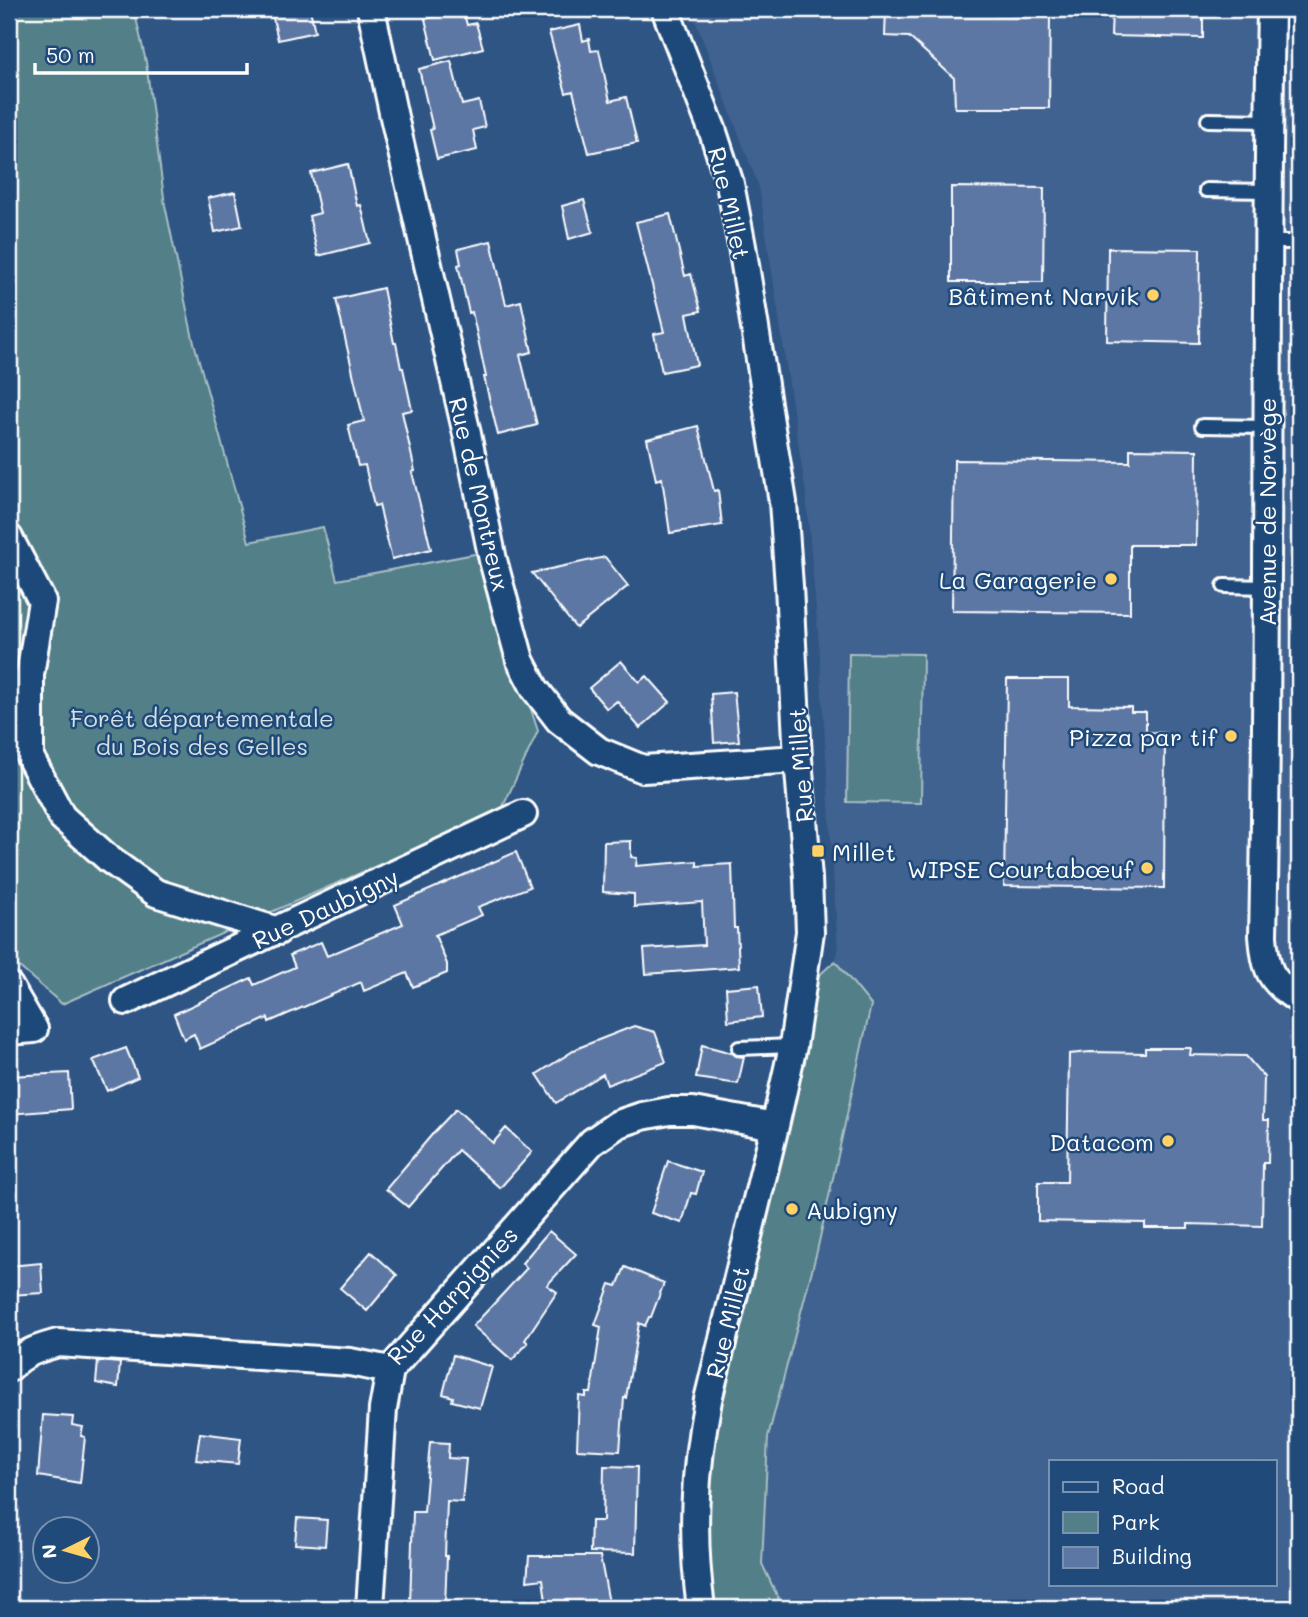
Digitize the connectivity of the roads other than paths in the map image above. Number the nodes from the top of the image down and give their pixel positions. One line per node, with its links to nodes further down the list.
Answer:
1 (371, 9): 15 (street, Rue de Montreux)
2 (665, 9): 15 (street, Rue Millet)
3 (1271, 9): 5 (street, Avenue de Norvège)
4 (1208, 120): 5 (lane)
5 (1269, 121): 7 (street, Avenue de Norvège)
6 (1206, 190): 7 (lane)
7 (1268, 191): 8 (street, Avenue de Norvège)
8 (1268, 242): 9 (lane); 11 (street, Avenue de Norvège)
9 (1299, 242)
10 (1202, 426): 11 (lane)
11 (1266, 426): 14 (street, Avenue de Norvège)
12 (9, 538): 17 (street)
13 (1224, 586): 14 (lane)
14 (1267, 587): 19 (street, Avenue de Norvège)
15 (798, 759): 22 (street, Rue Millet)
16 (523, 814): 17 (street, Rue Daubigny)
17 (278, 931): 20 (street, Rue Daubigny)
18 (9, 986): 21 (street)
19 (1299, 1000)
20 (127, 1001)
21 (22, 1030)
22 (793, 1046): 23 (lane); 24 (street, Rue Millet)
23 (739, 1048)
24 (775, 1126): 26 (street, Rue Harpignies); 28 (street, Rue Millet)
25 (9, 1368): 26 (street, Rue Harpignies)
26 (390, 1370): 27 (street)
27 (370, 1608)
28 (701, 1608)

